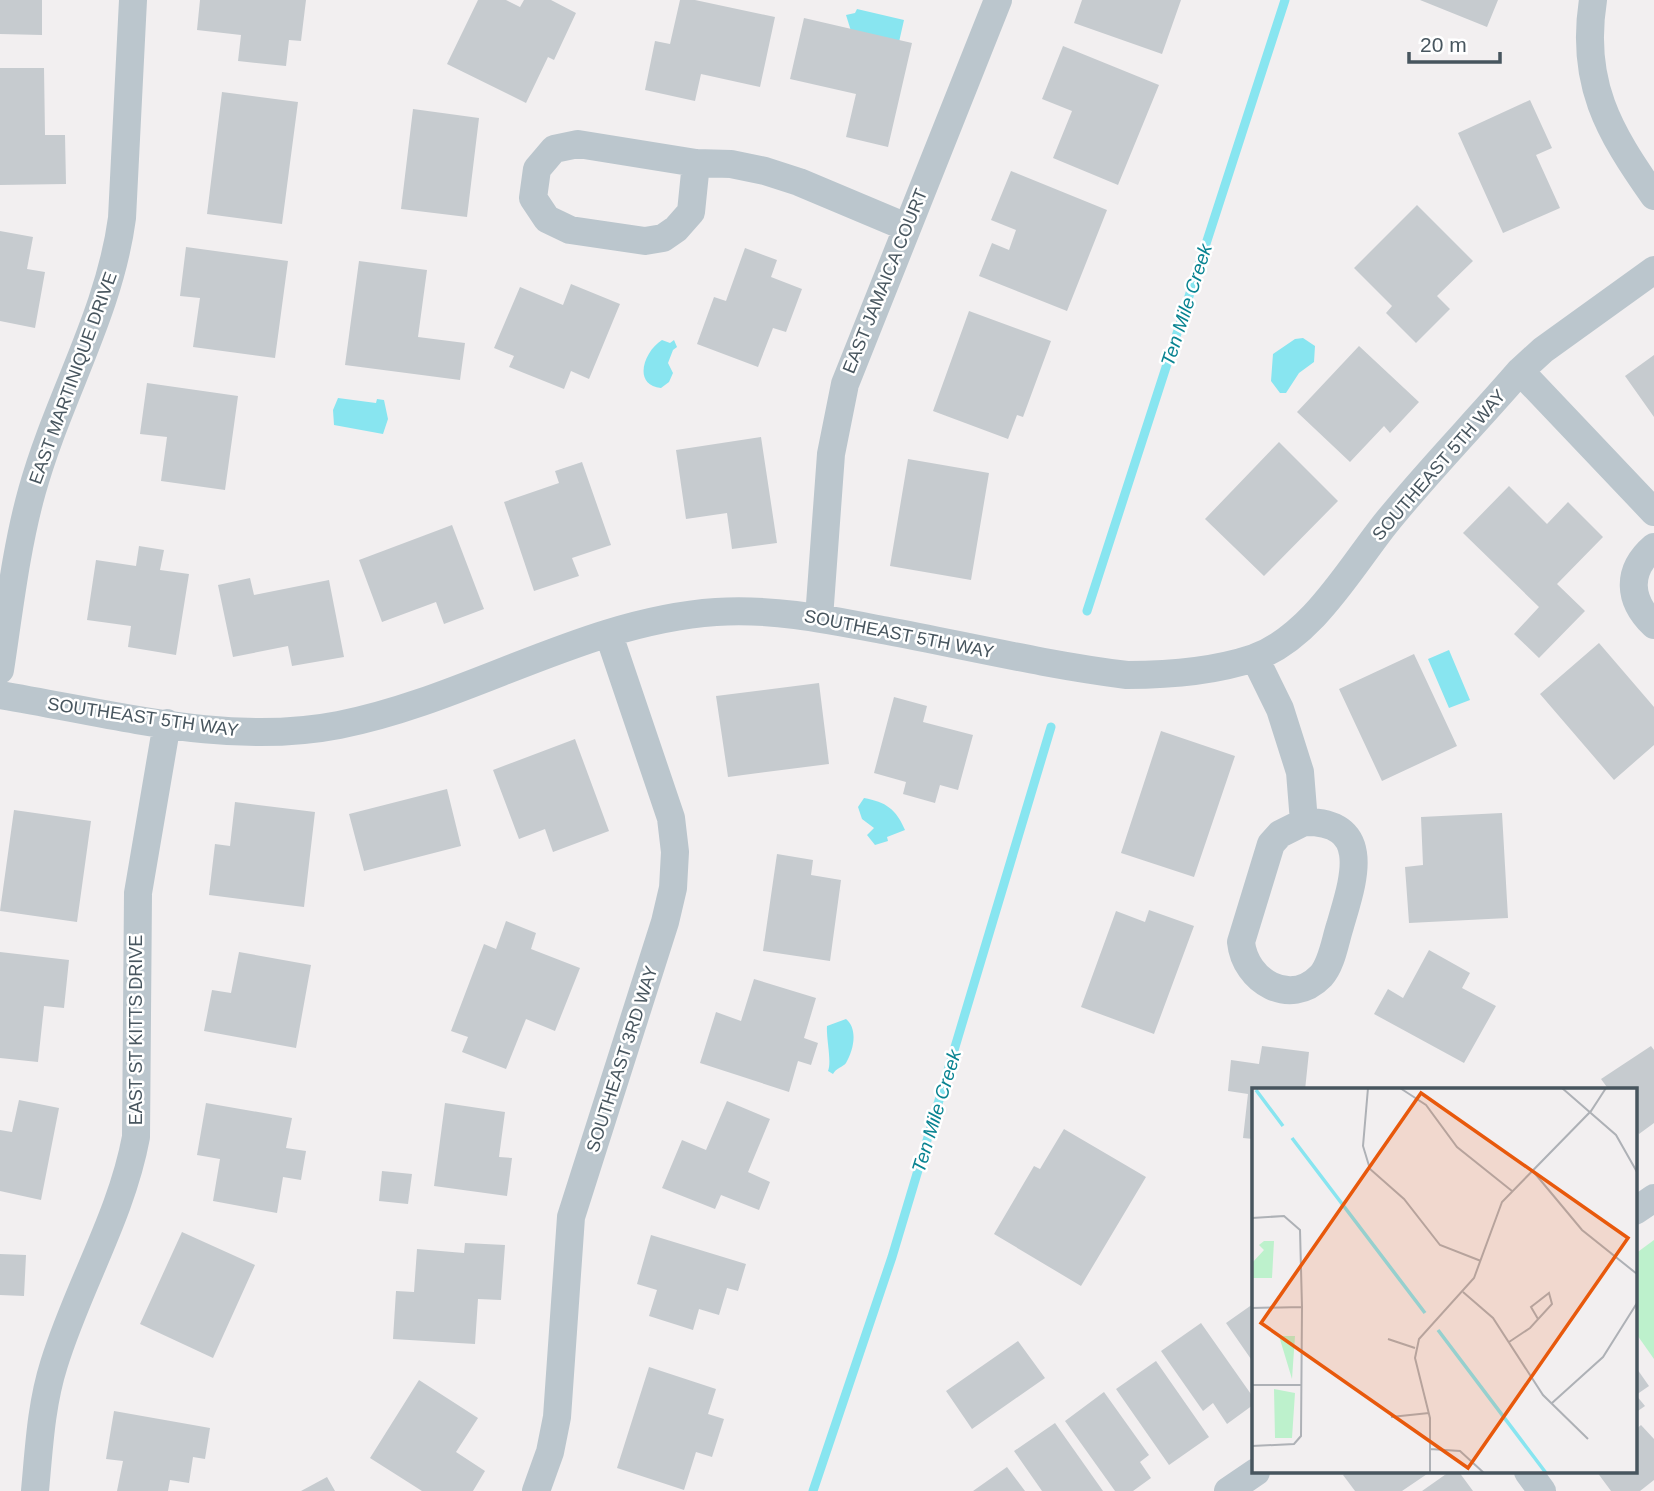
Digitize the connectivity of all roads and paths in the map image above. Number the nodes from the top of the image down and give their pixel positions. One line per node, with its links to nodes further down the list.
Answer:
1 (133, 0): 15 (street, EAST MARTINIQUE DRIVE)
2 (999, 0): 6 (street, EAST JAMAICA COURT)
3 (1593, 0): 5 (street)
4 (696, 163): 4 (street); 6 (street)
5 (1654, 196)
6 (906, 227): 11 (street, EAST JAMAICA COURT)
7 (1654, 270): 8 (street, SOUTHEAST 5TH WAY)
8 (1520, 371): 9 (street); 14 (street, SOUTHEAST 5TH WAY)
9 (1654, 512)
10 (1654, 547): 12 (street)
11 (819, 618): 13 (street, SOUTHEAST 5TH WAY); 14 (street, SOUTHEAST 5TH WAY)
12 (1654, 625)
13 (609, 635): 17 (street, SOUTHEAST 5TH WAY); 24 (street, SOUTHEAST 3RD WAY)
14 (1255, 658): 18 (street)
15 (0, 670)
16 (0, 695): 17 (street, SOUTHEAST 5TH WAY)
17 (167, 723): 23 (street, EAST ST KITTS DRIVE)
18 (1304, 822): 18 (street)
19 (1654, 1198): 20 (street)
20 (1636, 1210)
21 (1253, 1474): 25 (street)
22 (1529, 1474): 26 (street)
23 (35, 1491)
24 (536, 1491)
25 (1228, 1491)
26 (1542, 1491)

